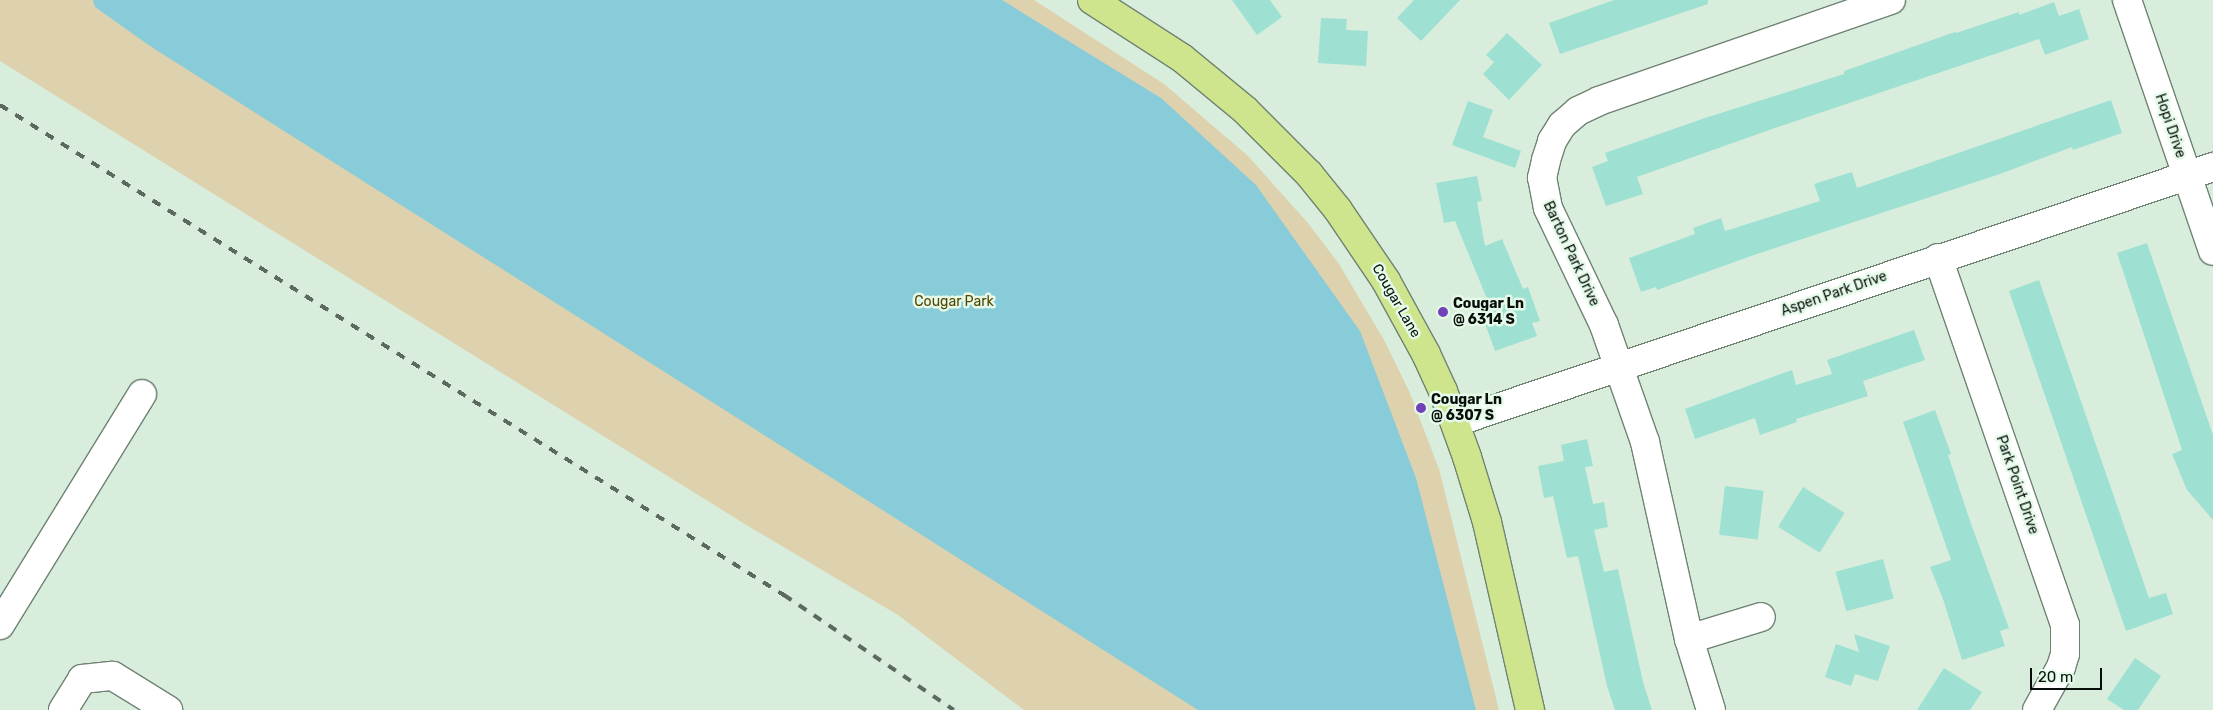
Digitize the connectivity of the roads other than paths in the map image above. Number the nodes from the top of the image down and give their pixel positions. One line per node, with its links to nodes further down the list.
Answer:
1 (1092, 0): 10 (main road, Cougar Lane)
2 (1891, 0): 8 (street, Barton Park Drive)
3 (2127, 0): 5 (street, Hopi Drive)
4 (2213, 167): 5 (street, Aspen Park Drive)
5 (2187, 176): 6 (street, Hopi Drive); 7 (street, Aspen Park Drive)
6 (2213, 251)
7 (1938, 258): 8 (street, Aspen Park Drive); 18 (street, Park Point Drive)
8 (1618, 367): 10 (street, Aspen Park Drive); 13 (street, Barton Park Drive)
9 (142, 394): 12 (street)
10 (1456, 422): 16 (main road, Cougar Lane)
11 (1761, 616): 13 (street)
12 (0, 625)
13 (1689, 639): 17 (street, Barton Park Drive)
14 (63, 710): 15 (street)
15 (168, 710)
16 (1530, 710)
17 (1711, 710)
18 (2037, 710)

